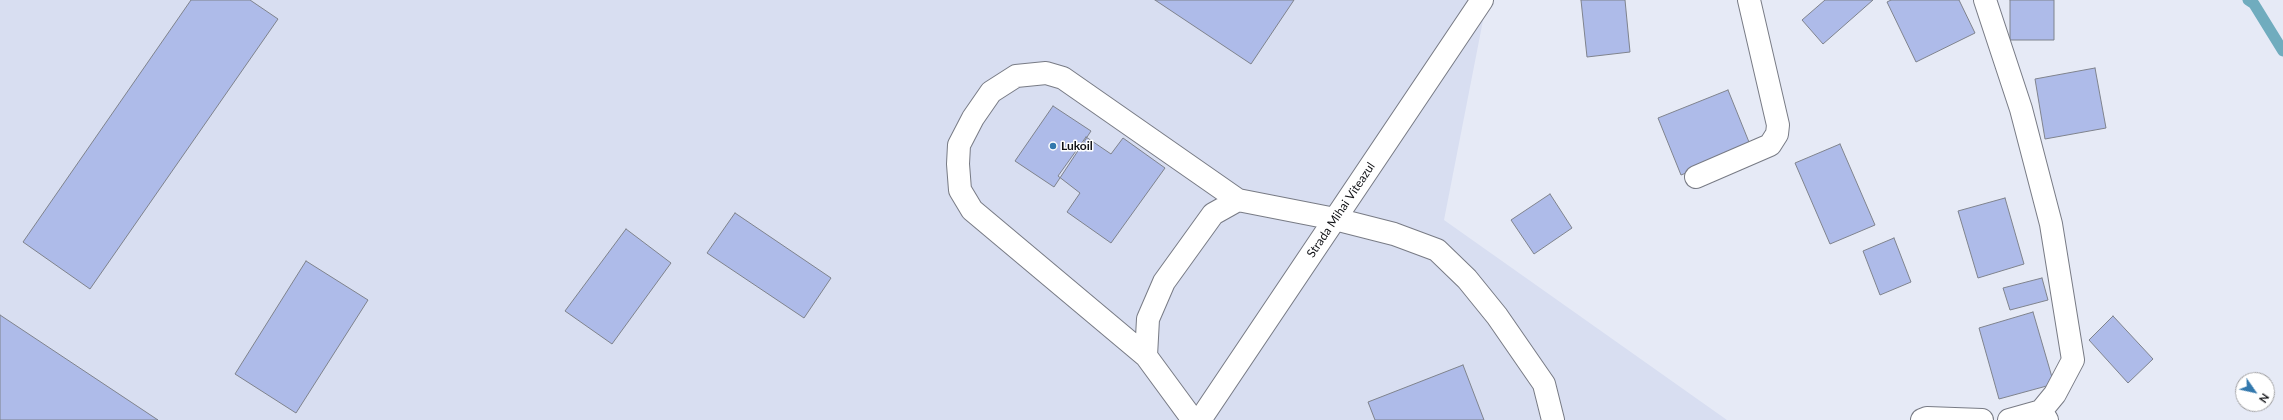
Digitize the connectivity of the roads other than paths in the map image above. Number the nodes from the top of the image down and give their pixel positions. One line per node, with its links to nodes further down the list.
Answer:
1 (1482, 0): 6 (street, Strada Mihai Viteazul)
2 (1749, 0): 4 (street)
3 (1984, 0): 8 (street)
4 (1696, 177)
5 (1238, 200): 6 (street); 7 (street); 7 (street)
6 (1335, 219): 10 (street, Strada Mihai Viteazul); 11 (street)
7 (1146, 356): 9 (street)
8 (2044, 416): 14 (street)
9 (1193, 420)
10 (1200, 420)
11 (1553, 420)
12 (1922, 420): 13 (street)
13 (1982, 420)
14 (2009, 420)

